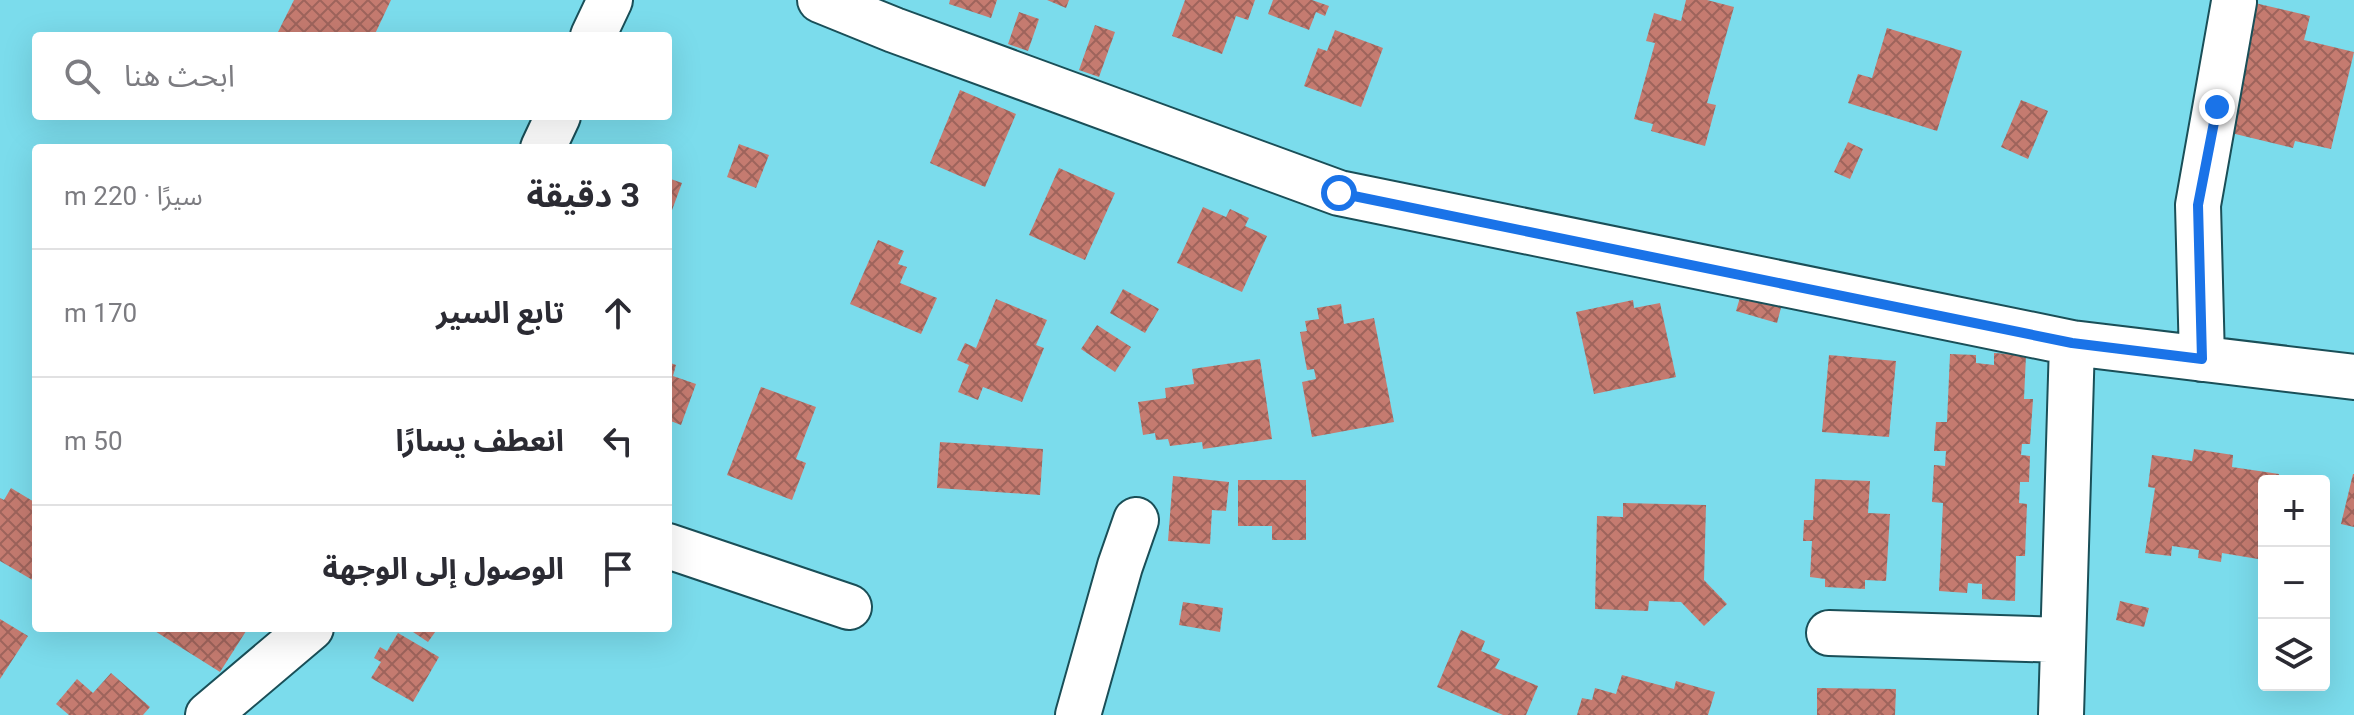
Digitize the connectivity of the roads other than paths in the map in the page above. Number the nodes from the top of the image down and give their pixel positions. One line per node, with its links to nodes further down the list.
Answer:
1 (610, 0): 4 (street)
2 (820, 0): 7 (street)
3 (2234, 2): 8 (street)
4 (595, 32)
5 (556, 120): 6 (street)
6 (545, 144)
7 (2072, 343): 8 (street); 15 (street)
8 (2202, 359): 9 (street)
9 (2354, 377)
10 (1136, 520): 17 (street)
11 (672, 547): 12 (street)
12 (849, 607)
13 (306, 632): 16 (street)
14 (1829, 633): 15 (street)
15 (2063, 640): 18 (street)
16 (208, 715)
17 (1078, 715)
18 (2061, 715)

